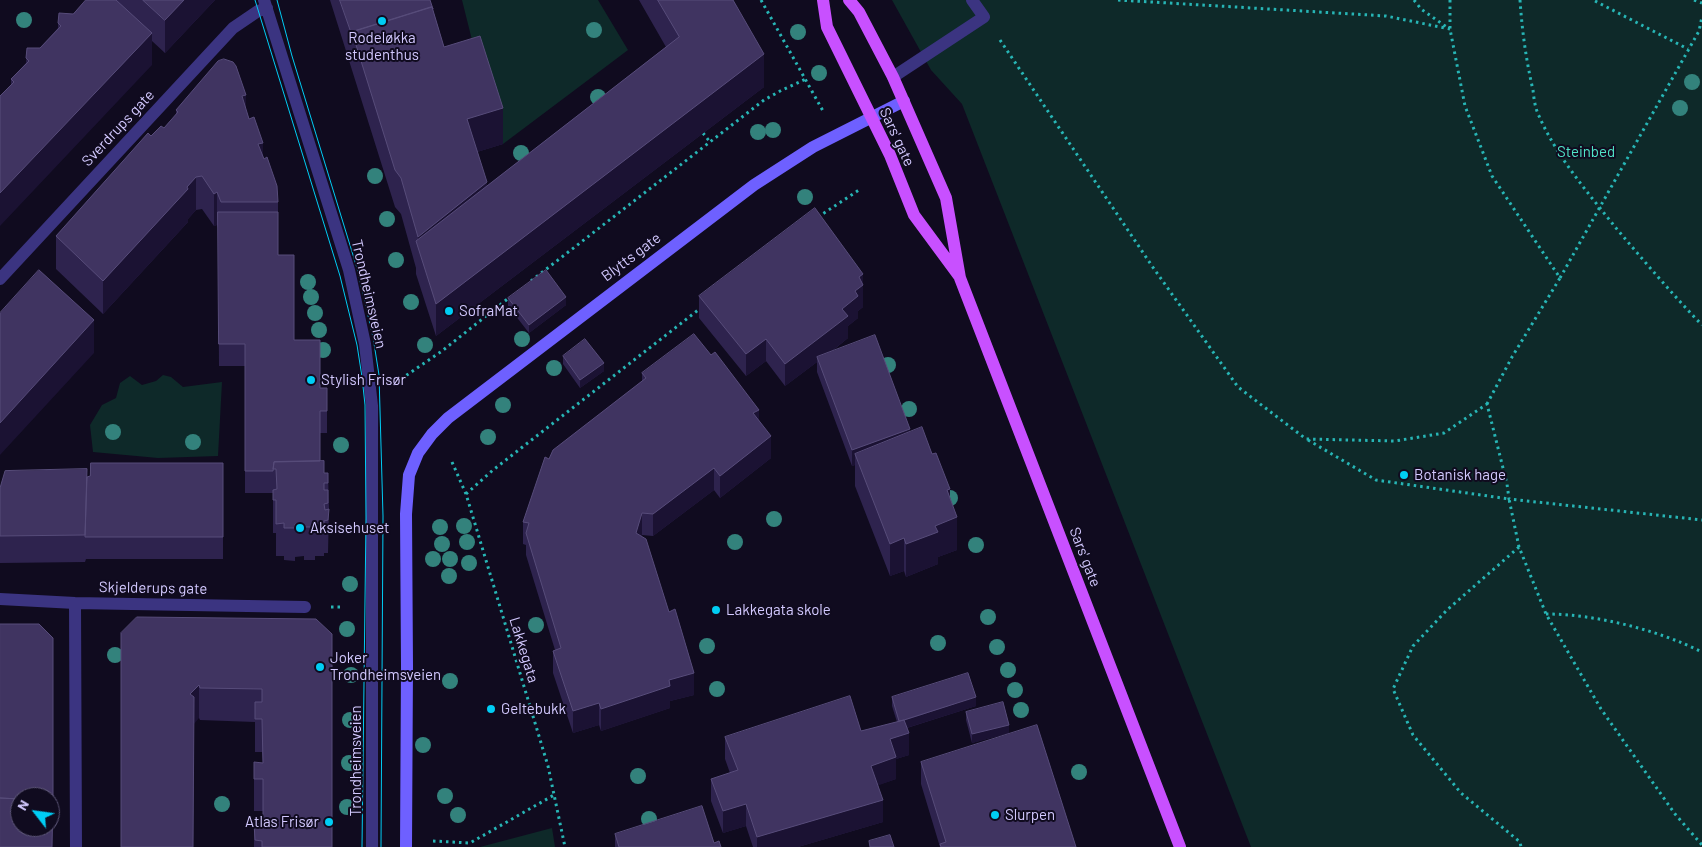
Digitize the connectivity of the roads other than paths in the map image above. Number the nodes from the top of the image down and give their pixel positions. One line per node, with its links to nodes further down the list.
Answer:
1 (823, 0): 7 (main road, Sars' gate)
2 (849, 0): 5 (main road, Sars' gate)
3 (972, 0): 5 (street)
4 (266, 4): 9 (street, Sverdrups gate); 14 (street, Trondheimsveien)
5 (893, 77): 6 (main road, Sars' gate)
6 (904, 102): 7 (street, Blytts gate); 8 (main road, Sars' gate)
7 (871, 118): 8 (main road, Sars' gate); 15 (street, Blytts gate)
8 (960, 278): 16 (main road, Sars' gate)
9 (0, 279)
10 (0, 598): 11 (street, Skjelderups gate)
11 (76, 603): 12 (street, Skjelderups gate); 13 (street)
12 (305, 607)
13 (76, 847)
14 (372, 847)
15 (406, 847)
16 (1180, 847)

